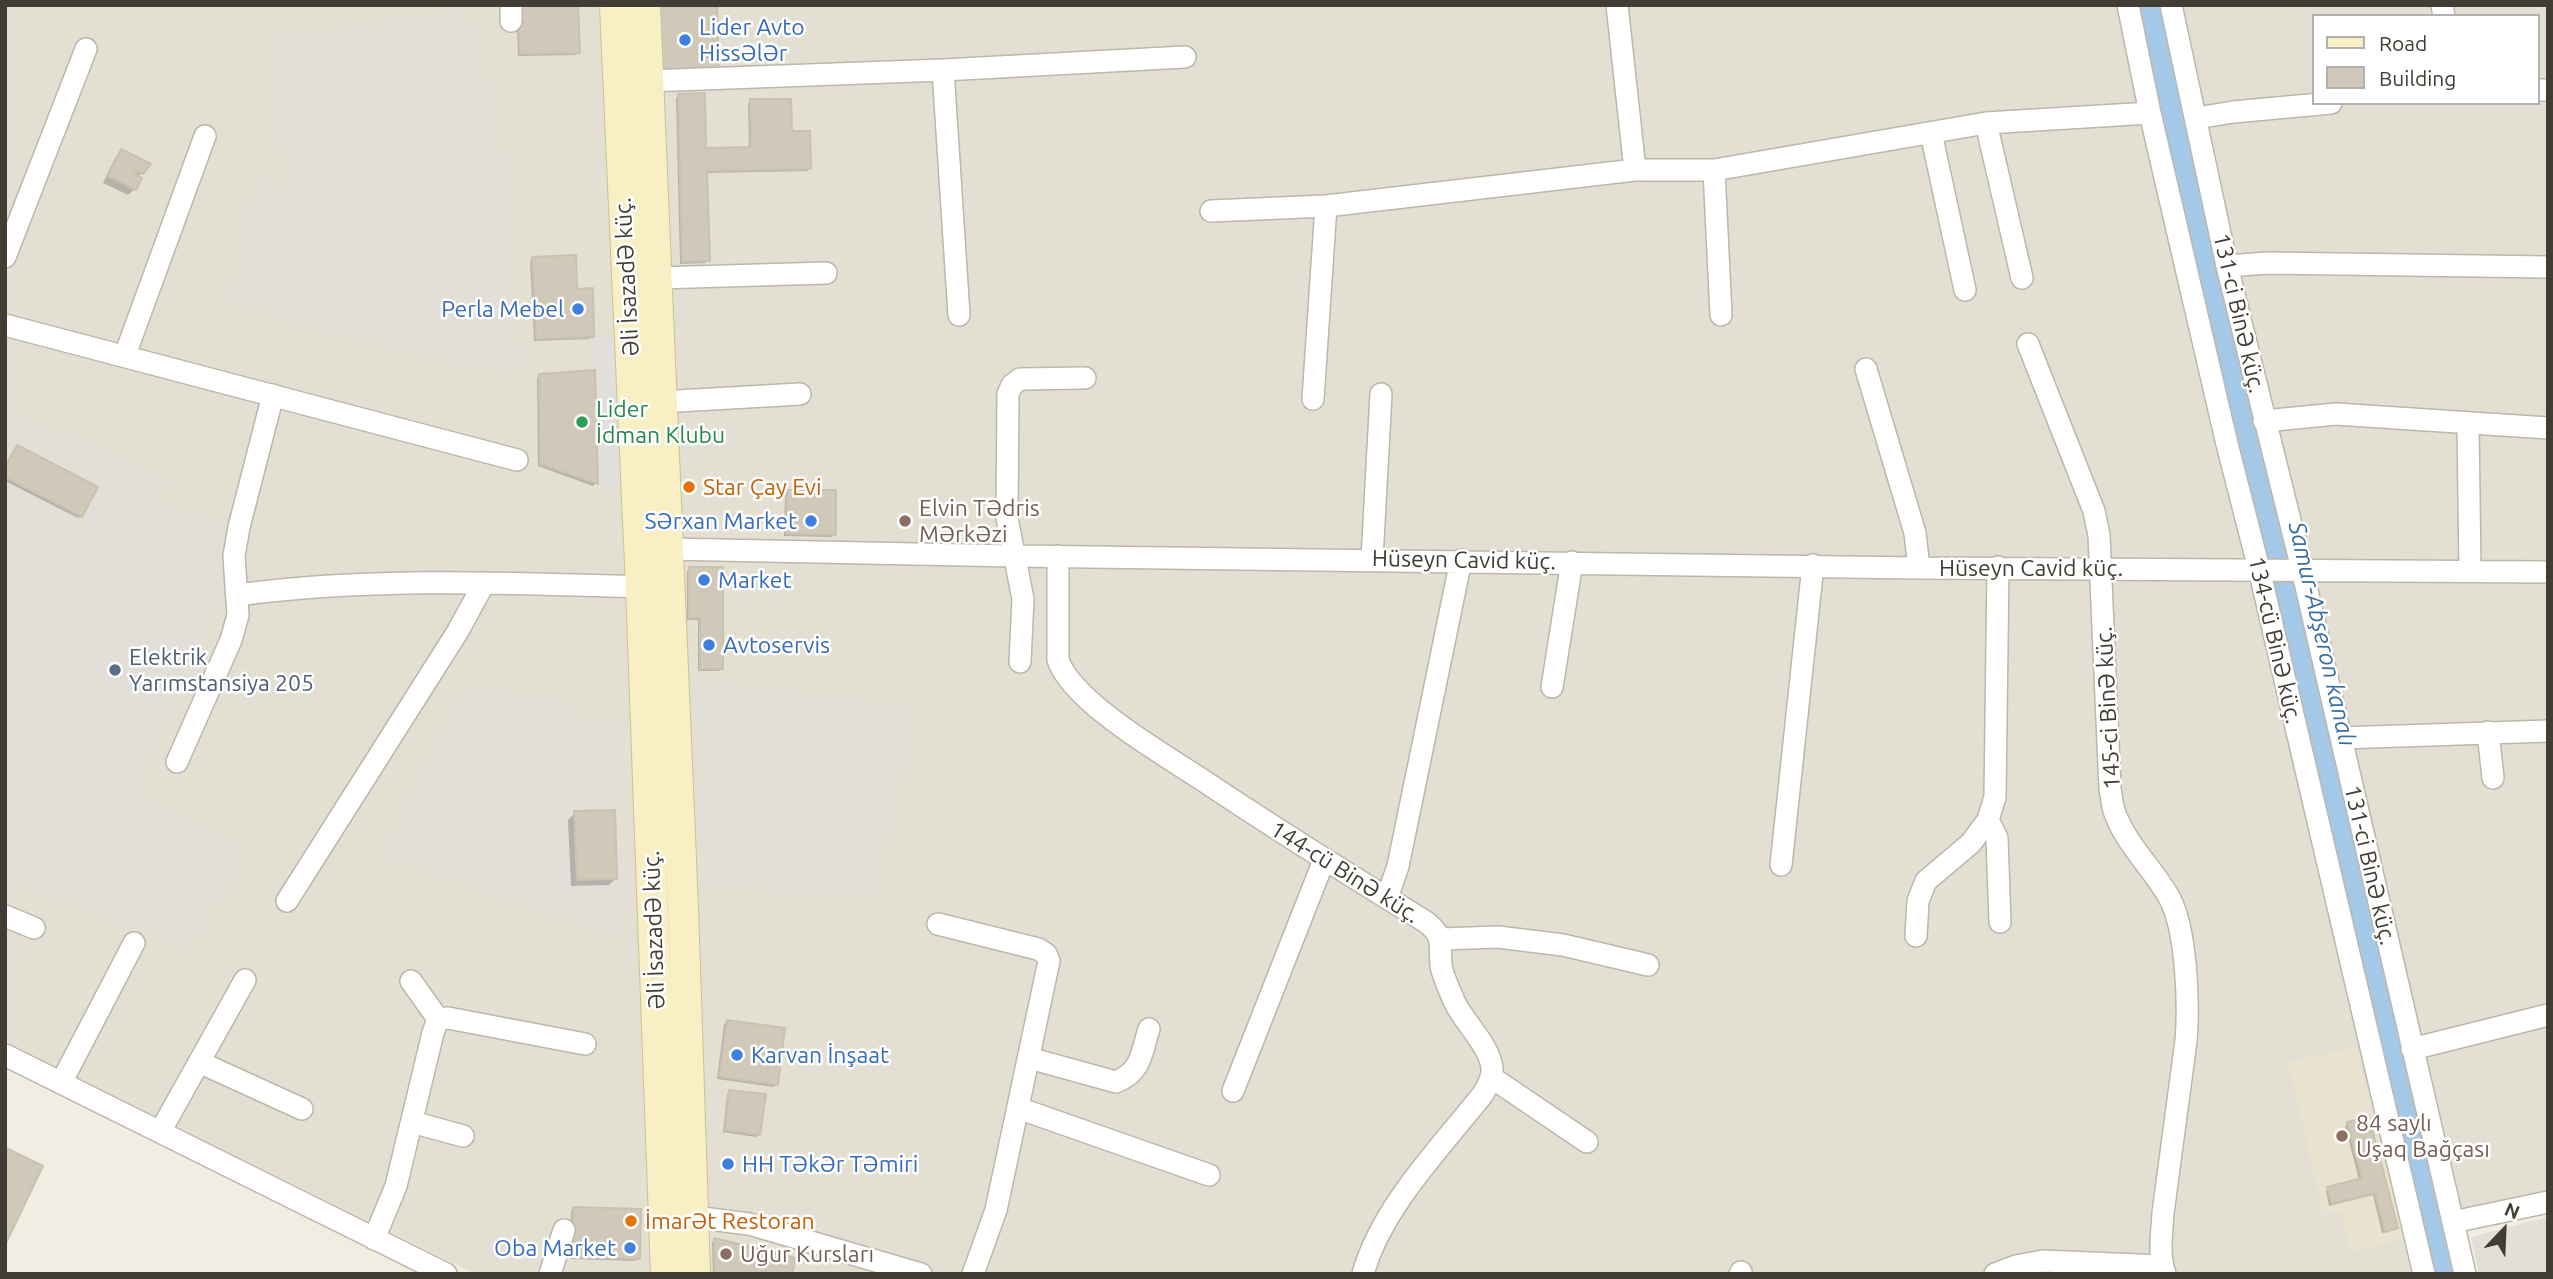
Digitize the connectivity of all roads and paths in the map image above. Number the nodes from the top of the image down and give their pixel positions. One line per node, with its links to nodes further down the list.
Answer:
1 (615, 5): 43 (main road, Əli İsazadə küç.)
2 (645, 5): 9 (main road, Əli İsazadə küç.)
3 (1617, 5): 16 (street)
4 (2128, 5): 11 (street, 134-cü Binə küç.)
5 (2171, 5): 12 (street, 131-ci Binə küç.)
6 (86, 49): 20 (street)
7 (1185, 57): 8 (street)
8 (943, 70): 9 (street); 27 (street)
9 (648, 81): 24 (main road, Əli İsazadə küç.)
10 (2312, 105): 12 (street)
11 (2150, 113): 13 (street); 53 (street, 134-cü Binə küç.)
12 (2197, 118): 21 (street, 131-ci Binə küç.)
13 (1986, 122): 14 (street); 25 (street)
14 (1931, 133): 17 (street); 26 (street)
15 (205, 136): 31 (street)
16 (1635, 170): 17 (street); 18 (street)
17 (1714, 170): 28 (street)
18 (1326, 206): 19 (street); 37 (street)
19 (1211, 211)
20 (5, 257)
21 (2227, 266): 22 (street); 39 (street, 131-ci Binə küç.)
22 (2548, 267)
23 (826, 273): 24 (street)
24 (657, 278): 38 (main road, Əli İsazadə küç.)
25 (2022, 278)
26 (1965, 290)
27 (959, 315)
28 (1721, 315)
29 (5, 326): 31 (street)
30 (2028, 344): 52 (street, 145-ci Binə küç.)
31 (125, 355): 36 (street)
32 (1866, 369): 51 (street)
33 (1084, 378): 44 (street)
34 (800, 394): 38 (street)
35 (1381, 394): 46 (street)
36 (273, 395): 42 (street); 59 (street)
37 (1313, 400)
38 (660, 401): 43 (main road, Əli İsazadə küç.)
39 (2264, 421): 40 (street); 54 (street, 131-ci Binə küç.)
40 (2468, 423): 41 (street); 55 (street)
41 (2548, 428)
42 (517, 460)
43 (654, 549): 44 (street, Hüseyn Cavid küç.); 58 (main road)
44 (1014, 556): 45 (street, Hüseyn Cavid küç.); 60 (street)
45 (1058, 556): 46 (street, Hüseyn Cavid küç.); 68 (street, 144-cü Binə küç.)
46 (1372, 559): 47 (street, Hüseyn Cavid küç.)
47 (1461, 560): 48 (street, Hüseyn Cavid küç.); 70 (street)
48 (1572, 562): 49 (street, Hüseyn Cavid küç.); 61 (street)
49 (1812, 565): 51 (street, Hüseyn Cavid küç.); 69 (street)
50 (1998, 567): 51 (street, Hüseyn Cavid küç.); 52 (street, Hüseyn Cavid küç.); 67 (street)
51 (1919, 568)
52 (2101, 569): 53 (street, Hüseyn Cavid küç.); 105 (street, 145-ci Binə küç.)
53 (2259, 569): 54 (street, Hüseyn Cavid küç.); 114 (street, 134-cü Binə küç.)
54 (2302, 569): 55 (street); 64 (street, 131-ci Binə küç.)
55 (2470, 571): 56 (street)
56 (2548, 572)
57 (483, 584): 58 (street); 59 (street); 71 (street)
58 (655, 587): 101 (main road, Əli İsazadə küç.); 108 (main road, Əli İsazadə küç.)
59 (238, 595): 65 (street)
60 (1020, 662)
61 (1552, 687)
62 (2548, 731): 63 (street)
63 (2488, 732): 64 (street); 66 (street)
64 (2341, 737): 86 (street, 131-ci Binə küç.)
65 (177, 762)
66 (2493, 778)
67 (1988, 820): 73 (street); 76 (street)
68 (1324, 860): 70 (street, 144-cü Binə küç.); 92 (street)
69 (1780, 864)
70 (1387, 898): 77 (street, 144-cü Binə küç.)
71 (287, 901)
72 (5, 916): 75 (street)
73 (2000, 922)
74 (938, 925): 88 (street)
75 (34, 928)
76 (1916, 936)
77 (1441, 939): 79 (street); 90 (street, 144-cü Binə küç.)
78 (134, 943): 91 (street)
79 (1648, 965)
80 (245, 980): 89 (street)
81 (411, 981): 83 (street)
82 (2548, 1015): 86 (street)
83 (439, 1019): 85 (street); 95 (street)
84 (1149, 1029): 88 (street)
85 (585, 1044)
86 (2412, 1049): 102 (street, 131-ci Binə küç.)
87 (5, 1055): 91 (street)
88 (1029, 1058): 93 (street)
89 (199, 1062): 94 (street); 96 (street)
90 (1491, 1077): 98 (street); 112 (street)
91 (61, 1083): 96 (street)
92 (1233, 1091)
93 (1018, 1108): 99 (street); 111 (street)
94 (302, 1109)
95 (412, 1122): 97 (street); 104 (street)
96 (160, 1132): 104 (street)
97 (463, 1136)
98 (1587, 1142)
99 (1209, 1175)
100 (2548, 1202): 102 (street)
101 (694, 1217): 109 (main road, Əli İsazadə küç.); 110 (street)
102 (2453, 1222): 115 (street, 131-ci Binə küç.)
103 (564, 1230): 107 (street)
104 (374, 1239): 106 (street)
105 (2164, 1270): 113 (street)
106 (446, 1274)
107 (550, 1274)
108 (666, 1274)
109 (695, 1274)
110 (921, 1274)
111 (973, 1274)
112 (1363, 1274)
113 (1995, 1274)
114 (2424, 1274)
115 (2465, 1274)

